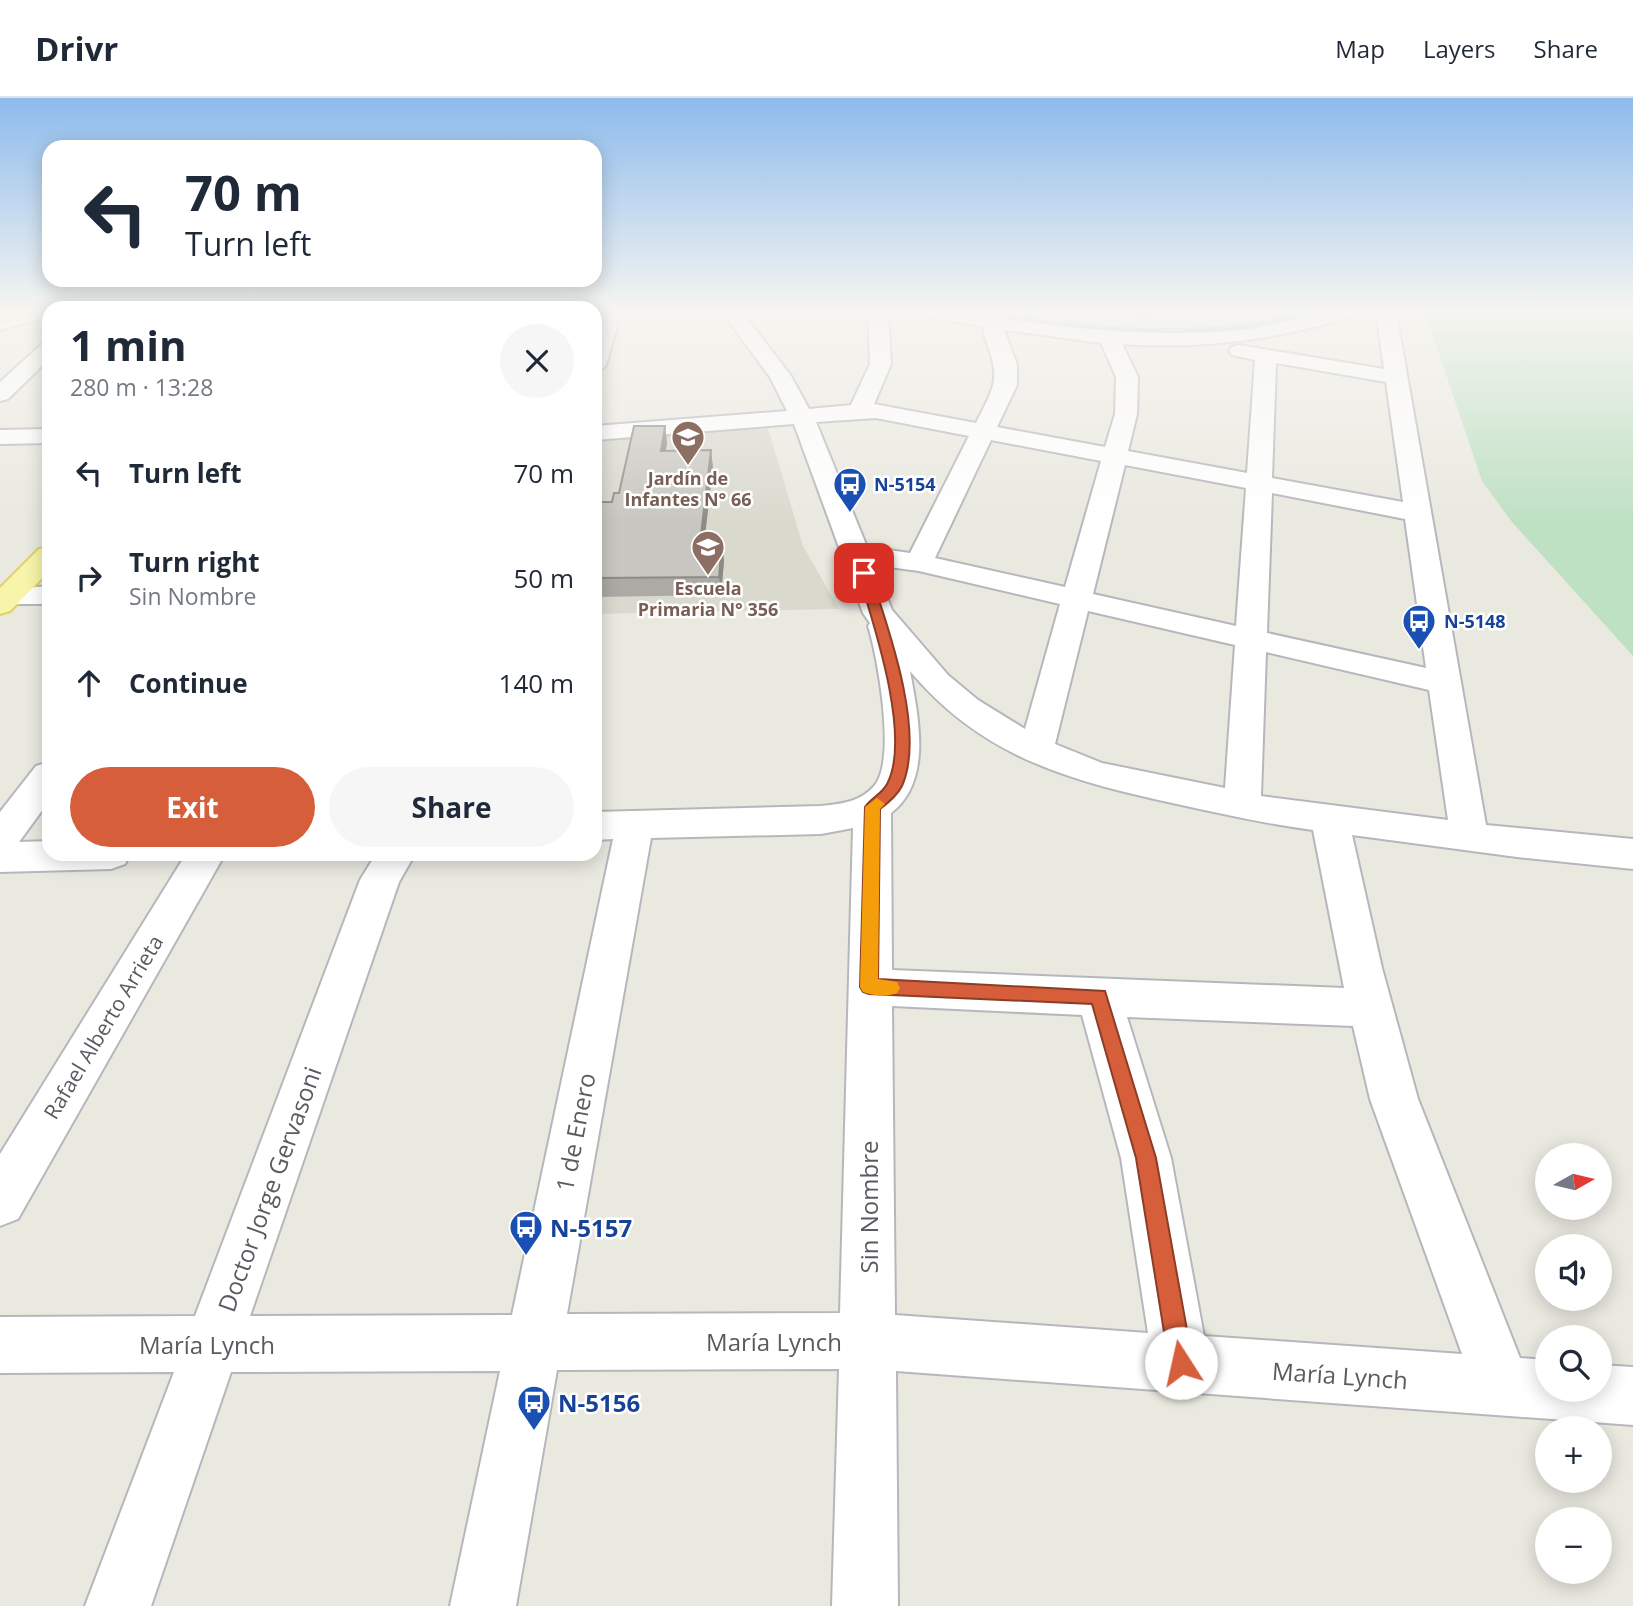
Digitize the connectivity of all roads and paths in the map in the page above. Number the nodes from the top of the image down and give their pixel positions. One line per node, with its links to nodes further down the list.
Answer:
1 (783, 382): 8 (street)
2 (876, 382): 7 (street)
3 (1005, 382): 9 (street)
4 (1127, 382): 13 (street)
5 (1264, 382): 14 (street)
6 (1397, 382): 15 (street)
7 (859, 411): 8 (street); 9 (street)
8 (801, 415): 10 (street); 16 (street)
9 (985, 430): 13 (street); 18 (street)
10 (602, 432)
11 (42, 436): 12 (street)
12 (0, 437)
13 (1115, 455): 14 (street); 20 (street)
14 (1259, 482): 15 (street); 23 (street)
15 (1418, 513): 24 (street)
16 (856, 554): 18 (street); 22 (street)
17 (42, 562): 21 (main road)
18 (919, 563): 20 (street)
19 (42, 596): 21 (street)
20 (1076, 599): 23 (street); 25 (street)
21 (4, 601)
22 (878, 613): 25 (street); 28 (street)
23 (1250, 639): 24 (street); 27 (street)
24 (1445, 683): 31 (street)
25 (1035, 750): 27 (street)
26 (42, 784): 32 (street)
27 (1242, 806): 29 (street)
28 (872, 807): 30 (street); 38 (street, Sin Nombre)
29 (1330, 820): 31 (street); 40 (street)
30 (615, 825): 43 (street, 1 de Enero)
31 (1469, 837): 33 (street)
32 (0, 839)
33 (1633, 854)
34 (42, 856): 35 (street)
35 (0, 857)
36 (202, 861): 41 (street, Rafael Alberto Arrieta)
37 (392, 861): 44 (street, Doctor Jorge Gervasoni)
38 (869, 987): 39 (street); 42 (street, Sin Nombre)
39 (1099, 997): 40 (street); 46 (street)
40 (1371, 1008): 47 (street)
41 (0, 1201)
42 (867, 1341): 43 (street, María Lynch); 46 (street, María Lynch); 51 (street, Sin Nombre)
43 (534, 1342): 44 (street, María Lynch); 50 (street, 1 de Enero)
44 (213, 1344): 45 (street, María Lynch); 49 (street, Doctor Jorge Gervasoni)
45 (0, 1345)
46 (1181, 1363): 47 (street, María Lynch)
47 (1532, 1388): 48 (street, María Lynch)
48 (1633, 1396)
49 (118, 1606)
50 (483, 1606)
51 (865, 1606)

